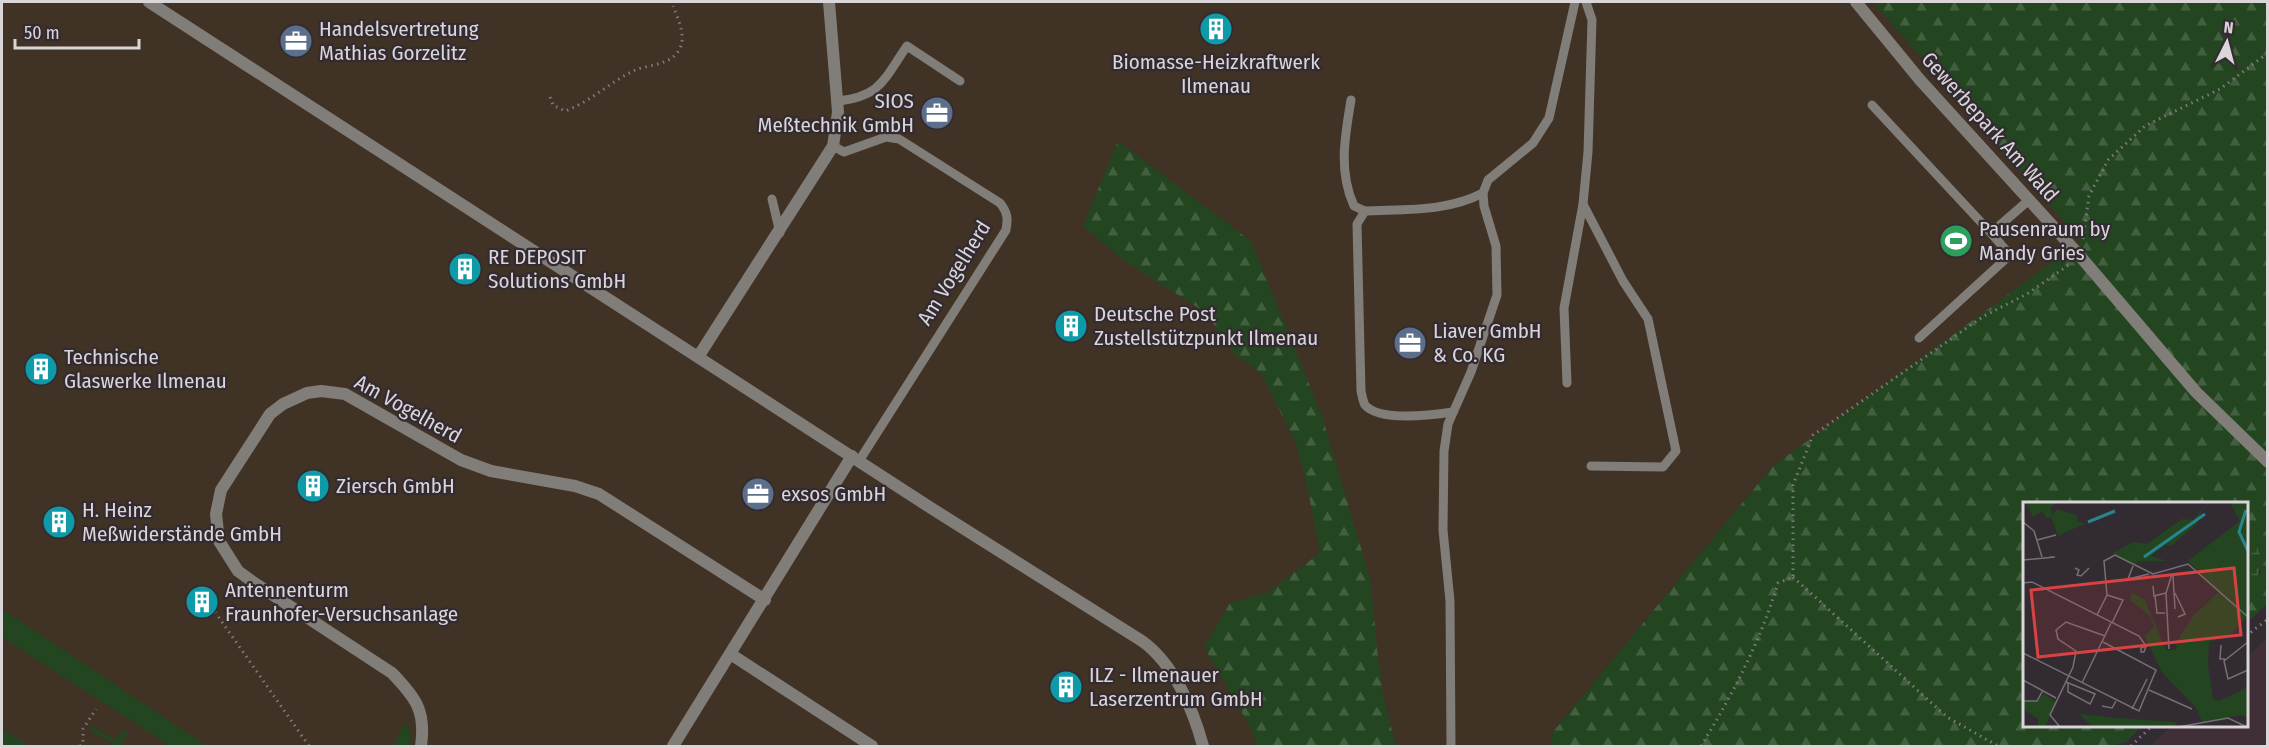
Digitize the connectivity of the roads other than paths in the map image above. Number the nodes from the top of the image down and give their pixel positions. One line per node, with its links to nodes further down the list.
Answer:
1 (149, 2): 19 (street)
2 (829, 2): 8 (street)
3 (1575, 2): 11 (lane)
4 (1586, 2): 14 (lane)
5 (1856, 2): 13 (street, Gewerbepark Am Wald)
6 (960, 81): 8 (lane)
7 (1351, 100): 15 (lane)
8 (837, 101): 10 (street)
9 (1872, 105): 17 (lane)
10 (833, 146): 16 (street); 22 (lane, Am Vogelherd)
11 (1483, 193): 15 (lane); 21 (lane)
12 (772, 199): 16 (lane)
13 (2029, 200): 17 (lane); 23 (street, Gewerbepark Am Wald)
14 (1582, 204): 20 (lane); 24 (lane)
15 (1365, 211): 21 (lane)
16 (780, 233): 19 (street)
17 (1991, 233): 18 (lane)
18 (1919, 338)
19 (698, 357): 22 (street)
20 (1567, 383)
21 (1453, 412): 31 (lane)
22 (856, 458): 25 (street, Am Vogelherd); 30 (street)
23 (2268, 462)
24 (1590, 466)
25 (765, 600): 26 (street, Am Vogelherd); 27 (street, Am Vogelherd)
26 (732, 655): 28 (street, Am Vogelherd); 29 (street)
27 (421, 747)
28 (673, 747)
29 (872, 747)
30 (1203, 747)
31 (1451, 747)

